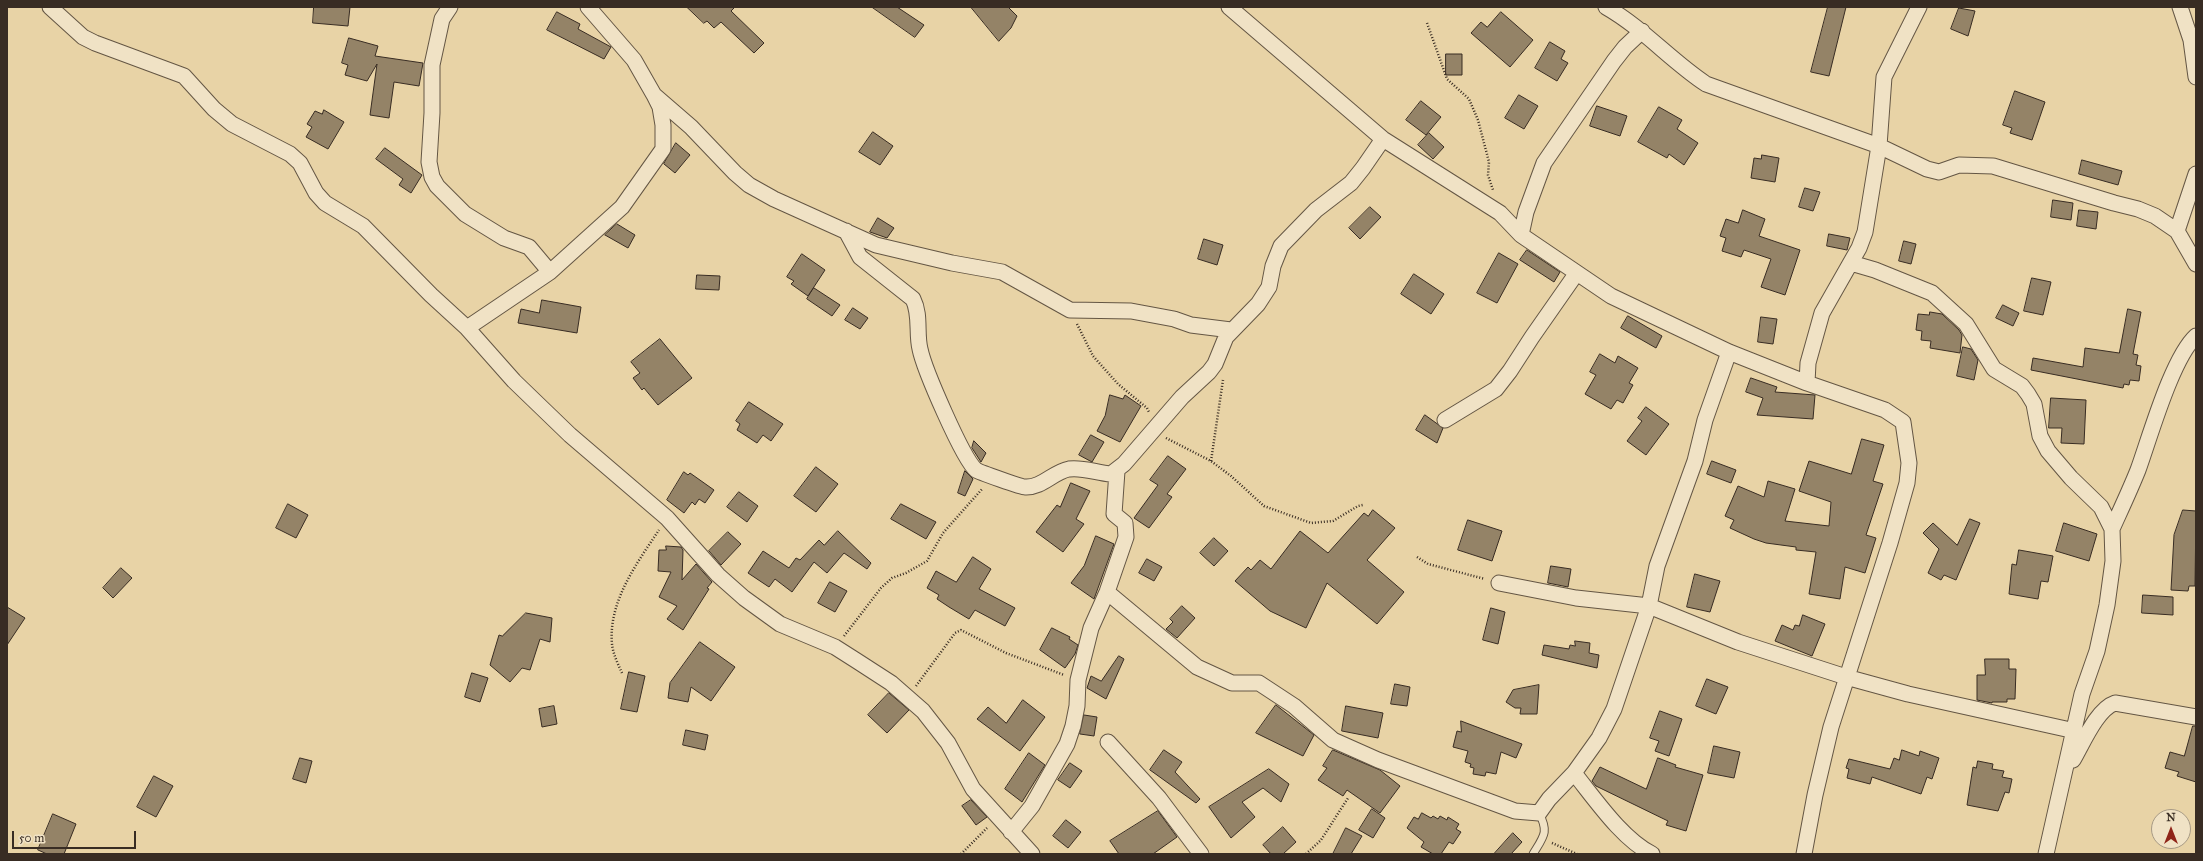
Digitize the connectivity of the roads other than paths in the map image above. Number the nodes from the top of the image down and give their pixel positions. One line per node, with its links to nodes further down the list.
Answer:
1 (50, 7): 21 (street)
2 (450, 7): 19 (street)
3 (588, 7): 10 (street)
4 (1229, 7): 11 (street)
5 (1606, 7): 8 (street)
6 (1919, 7): 12 (street)
7 (2180, 7): 9 (street)
8 (1642, 31): 12 (street); 16 (street)
9 (2196, 76)
10 (654, 95): 14 (street); 19 (street)
11 (1382, 139): 16 (street); 22 (street)
12 (1879, 146): 15 (street); 17 (street)
13 (2196, 174): 15 (street)
14 (846, 231): 22 (street); 27 (street)
15 (2178, 231): 18 (street)
16 (1521, 235): 20 (street)
17 (1850, 263): 25 (street); 28 (street)
18 (2196, 264)
19 (550, 272): 21 (street)
20 (1576, 274): 24 (street); 26 (street)
21 (467, 328): 39 (street)
22 (1231, 330): 27 (street)
23 (2196, 336): 28 (street)
24 (1729, 352): 25 (street); 31 (street)
25 (1807, 383): 32 (street)
26 (1445, 420)
27 (1117, 471): 30 (street)
28 (2112, 529): 34 (street)
29 (1499, 583): 31 (street)
30 (1107, 592): 38 (street); 39 (street)
31 (1649, 606): 32 (street); 37 (street)
32 (1846, 678): 34 (street); 44 (street)
33 (2196, 717): 36 (street)
34 (2075, 730): 36 (street)
35 (1108, 742): 41 (street)
36 (2066, 771): 45 (street)
37 (1574, 773): 38 (street); 43 (street)
38 (1540, 813): 42 (lane)
39 (1011, 832): 40 (street)
40 (1032, 854)
41 (1201, 854)
42 (1534, 854)
43 (1652, 854)
44 (1804, 854)
45 (2046, 854)

